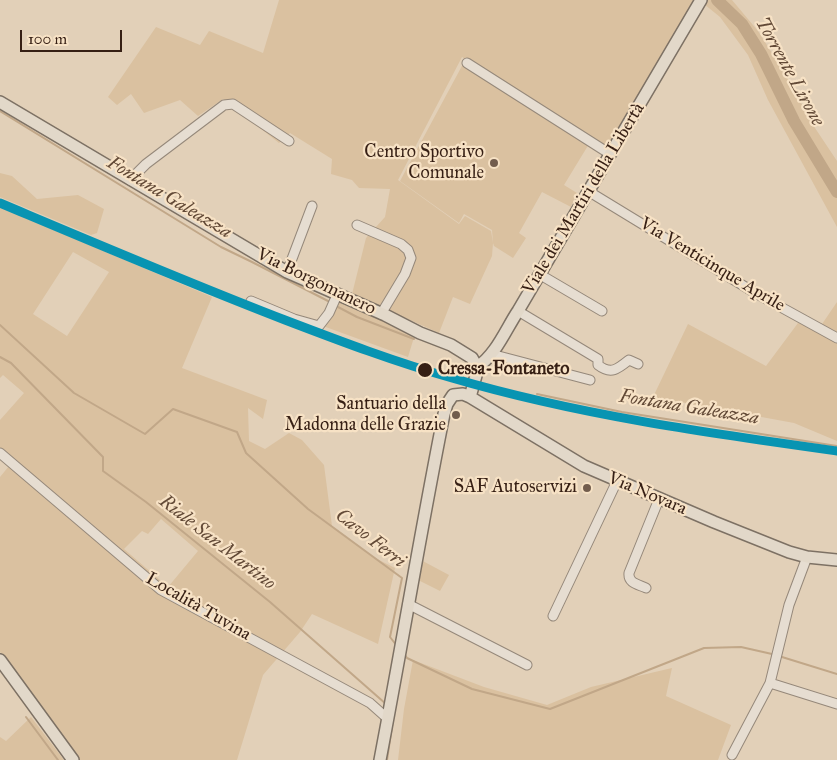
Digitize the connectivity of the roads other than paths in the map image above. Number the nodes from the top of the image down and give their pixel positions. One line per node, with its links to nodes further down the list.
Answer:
1 (701, 0): 5 (main road, Viale dei Martiri della Libertà)
2 (467, 63): 5 (street)
3 (0, 102): 6 (main road, Via Borgomanero)
4 (289, 140): 6 (street)
5 (610, 154): 7 (main road, Viale dei Martiri della Libertà)
6 (130, 180): 10 (main road, Via Borgomanero)
7 (588, 190): 11 (main road, Viale dei Martiri della Libertà); 17 (street, Via Venticinque Aprile)
8 (312, 206): 10 (street)
9 (357, 225): 16 (street)
10 (287, 272): 12 (main road, Via Borgomanero)
11 (539, 274): 14 (main road, Viale dei Martiri della Libertà); 15 (street)
12 (337, 295): 13 (street); 16 (main road, Via Borgomanero)
13 (251, 301)
14 (518, 310): 18 (main road, Viale dei Martiri della Libertà); 19 (street)
15 (602, 311)
16 (381, 314): 20 (main road, Via Borgomanero)
17 (837, 338)
18 (491, 354): 20 (main road, Viale dei Martiri della Libertà); 21 (street)
19 (638, 364)
20 (477, 367): 22 (main road)
21 (590, 380)
22 (470, 397): 24 (main road, Via Novara); 29 (main road)
23 (0, 453): 35 (street, Località Tuvina)
24 (617, 481): 25 (main road, Via Novara); 30 (street)
25 (658, 499): 26 (main road, Via Novara); 28 (street)
26 (807, 557): 27 (main road, Via Novara); 33 (street)
27 (837, 560)
28 (646, 588)
29 (408, 604): 32 (street); 35 (main road)
30 (553, 616)
31 (0, 660): 37 (main road)
32 (527, 665)
33 (770, 682): 34 (street); 36 (street)
34 (837, 704)
35 (389, 712): 38 (main road)
36 (732, 755)
37 (73, 760)
38 (380, 760)

